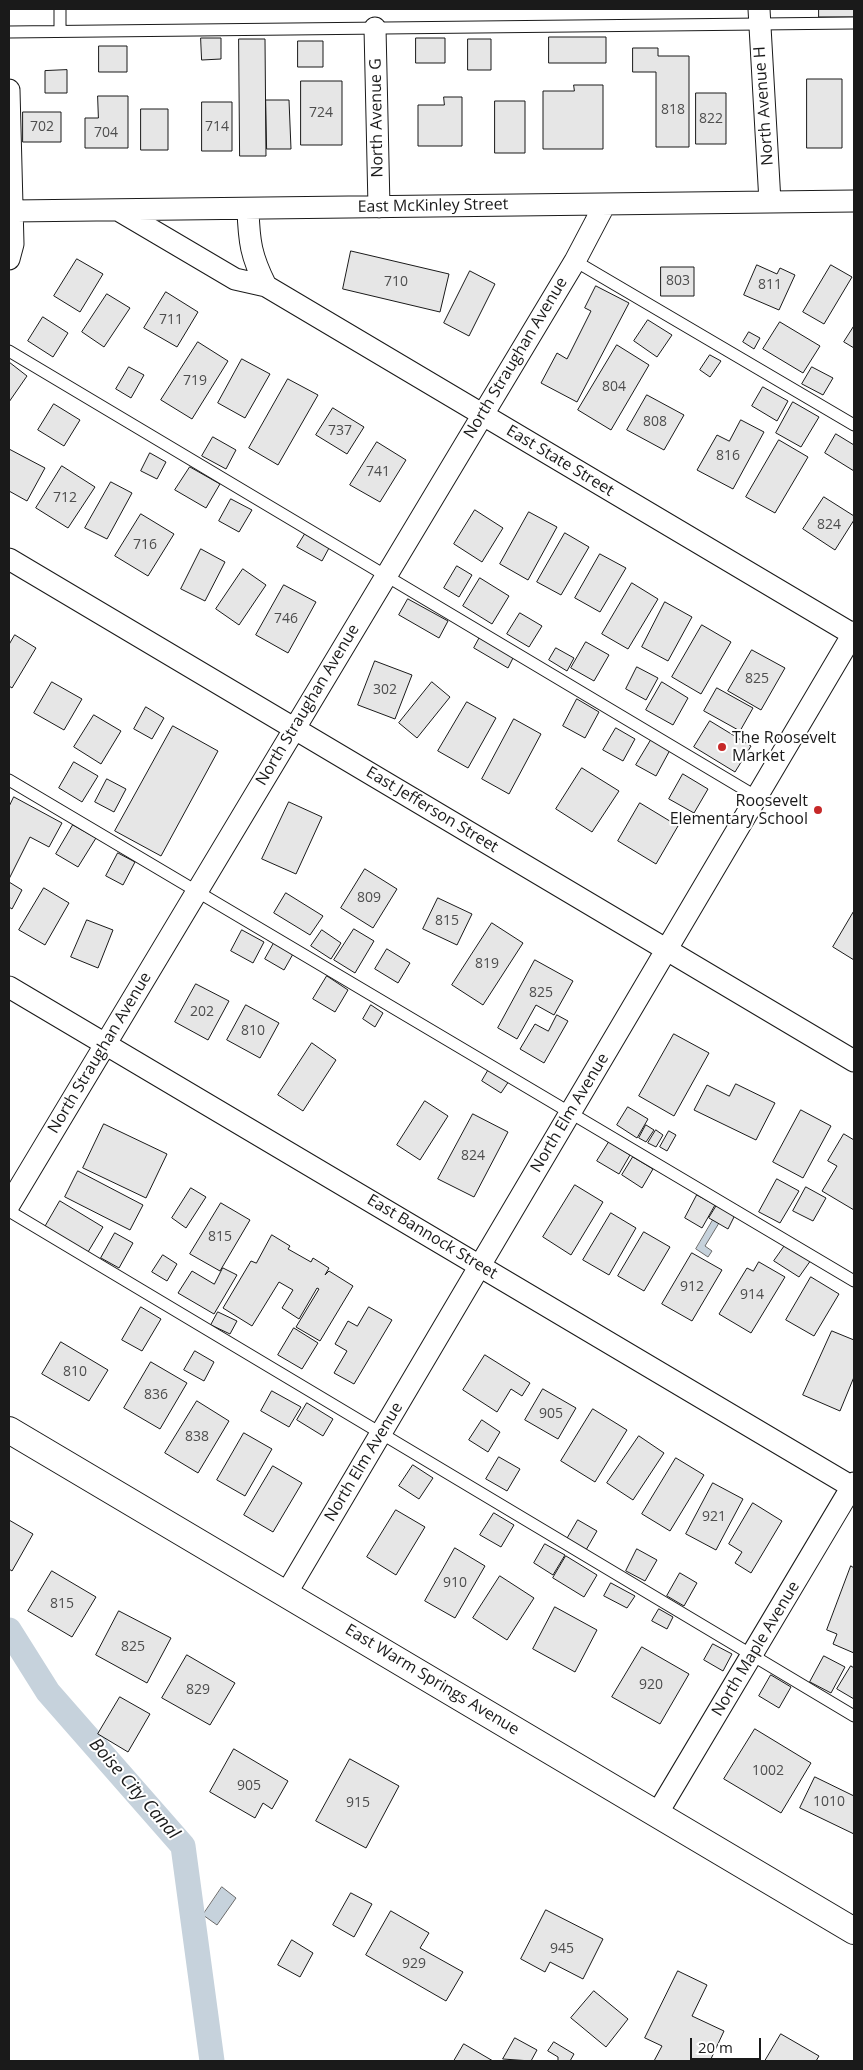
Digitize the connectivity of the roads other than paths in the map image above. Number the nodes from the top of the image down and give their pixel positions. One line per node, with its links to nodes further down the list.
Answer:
1 (60, 9): 5 (lane)
2 (759, 17): 3 (lane); 4 (lane); 9 (street, North Avenue H)
3 (854, 24)
4 (376, 28): 5 (lane); 11 (street, North Avenue G)
5 (60, 31): 6 (lane)
6 (9, 32)
7 (9, 90): 14 (street)
8 (854, 201): 9 (street, East McKinley Street)
9 (770, 202): 10 (street, East McKinley Street)
10 (605, 204): 11 (street, East McKinley Street); 16 (street, North Straughan Avenue)
11 (380, 207): 12 (street, East McKinley Street)
12 (248, 209): 13 (street, East McKinley Street); 17 (street)
13 (118, 210): 14 (street, East McKinley Street); 17 (street, East State Street)
14 (11, 212): 15 (street)
15 (9, 259)
16 (575, 261): 19 (street, North Straughan Avenue); 20 (lane)
17 (266, 286): 19 (street, East State Street)
18 (9, 351): 22 (lane)
19 (481, 415): 22 (street, North Straughan Avenue); 23 (street, East State Street)
20 (854, 425)
21 (9, 559): 24 (street, East Jefferson Street)
22 (385, 576): 24 (street, North Straughan Avenue); 26 (lane)
23 (854, 634): 26 (street, North Elm Avenue)
24 (295, 729): 27 (street, North Straughan Avenue); 28 (street, East Jefferson Street)
25 (9, 780): 27 (lane)
26 (757, 797): 28 (street, North Elm Avenue)
27 (197, 892): 30 (street, North Straughan Avenue); 32 (lane)
28 (667, 950): 31 (street, East Jefferson Street); 32 (street, North Elm Avenue)
29 (9, 987): 30 (street, East Bannock Street)
30 (105, 1044): 33 (street, North Straughan Avenue); 35 (street, East Bannock Street)
31 (854, 1061)
32 (571, 1113): 35 (street, North Elm Avenue); 36 (lane)
33 (9, 1205)
34 (9, 1211): 38 (lane)
35 (480, 1266): 38 (street, North Elm Avenue); 39 (street, East Bannock Street)
36 (854, 1281)
37 (9, 1430): 40 (street, East Warm Springs Avenue)
38 (381, 1434): 40 (street, North Elm Avenue); 41 (lane)
39 (854, 1486): 41 (street, North Maple Avenue)
40 (286, 1594): 43 (street, East Warm Springs Avenue)
41 (752, 1655): 42 (lane); 43 (street, North Maple Avenue)
42 (854, 1716)
43 (657, 1814): 44 (street, East Warm Springs Avenue)
44 (854, 1931)

